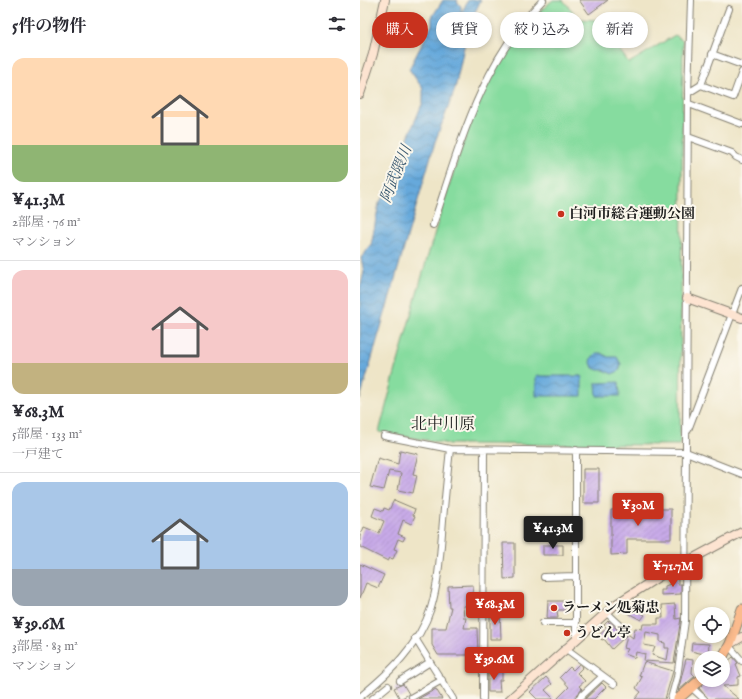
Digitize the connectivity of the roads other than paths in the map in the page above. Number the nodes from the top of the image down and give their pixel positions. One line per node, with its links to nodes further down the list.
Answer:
1 (385, 0): 10 (street)
2 (543, 0): 15 (street)
3 (691, 0): 9 (street)
4 (729, 9): 5 (street)
5 (712, 54): 6 (street); 8 (street)
6 (742, 65)
7 (742, 72): 8 (street)
8 (701, 85): 9 (street)
9 (688, 93): 11 (street)
10 (360, 94)
11 (689, 104): 12 (street); 13 (street)
12 (742, 124)
13 (688, 137): 14 (street); 17 (street)
14 (742, 160)
15 (433, 225)
16 (742, 288): 18 (street)
17 (687, 298): 18 (street); 20 (street)
18 (732, 315): 19 (street); 20 (street)
19 (742, 318)
20 (686, 435): 25 (street)
21 (384, 436): 22 (street)
22 (450, 449): 23 (street); 37 (street)
23 (484, 450): 24 (street); 56 (street)
24 (576, 450): 25 (street); 29 (street)
25 (686, 452): 26 (street); 28 (street)
26 (742, 474)
27 (742, 532): 28 (street)
28 (685, 562): 32 (street); 59 (street)
29 (575, 576): 30 (street); 34 (street)
30 (544, 577)
31 (742, 609): 39 (main road)
32 (606, 612): 35 (street); 38 (street)
33 (544, 623): 34 (street)
34 (575, 623): 38 (street)
35 (623, 628)
36 (742, 637): 39 (street)
37 (415, 638): 43 (street); 52 (street)
38 (576, 638): 40 (street)
39 (730, 645): 41 (main road); 42 (street)
40 (565, 648): 44 (street); 57 (street)
41 (726, 651)
42 (742, 661)
43 (430, 662): 45 (street); 46 (street)
44 (603, 676): 47 (street); 58 (street)
45 (442, 680): 53 (street); 55 (street)
46 (400, 681)
47 (614, 684)
48 (694, 685): 50 (main road)
49 (388, 686): 51 (street)
50 (691, 687): 60 (main road); 61 (street)
51 (380, 696): 54 (street)
52 (360, 697)
53 (412, 697)
54 (372, 699)
55 (453, 699)
56 (483, 699)
57 (510, 699)
58 (578, 699)
59 (671, 699)
60 (678, 699)
61 (704, 699)

